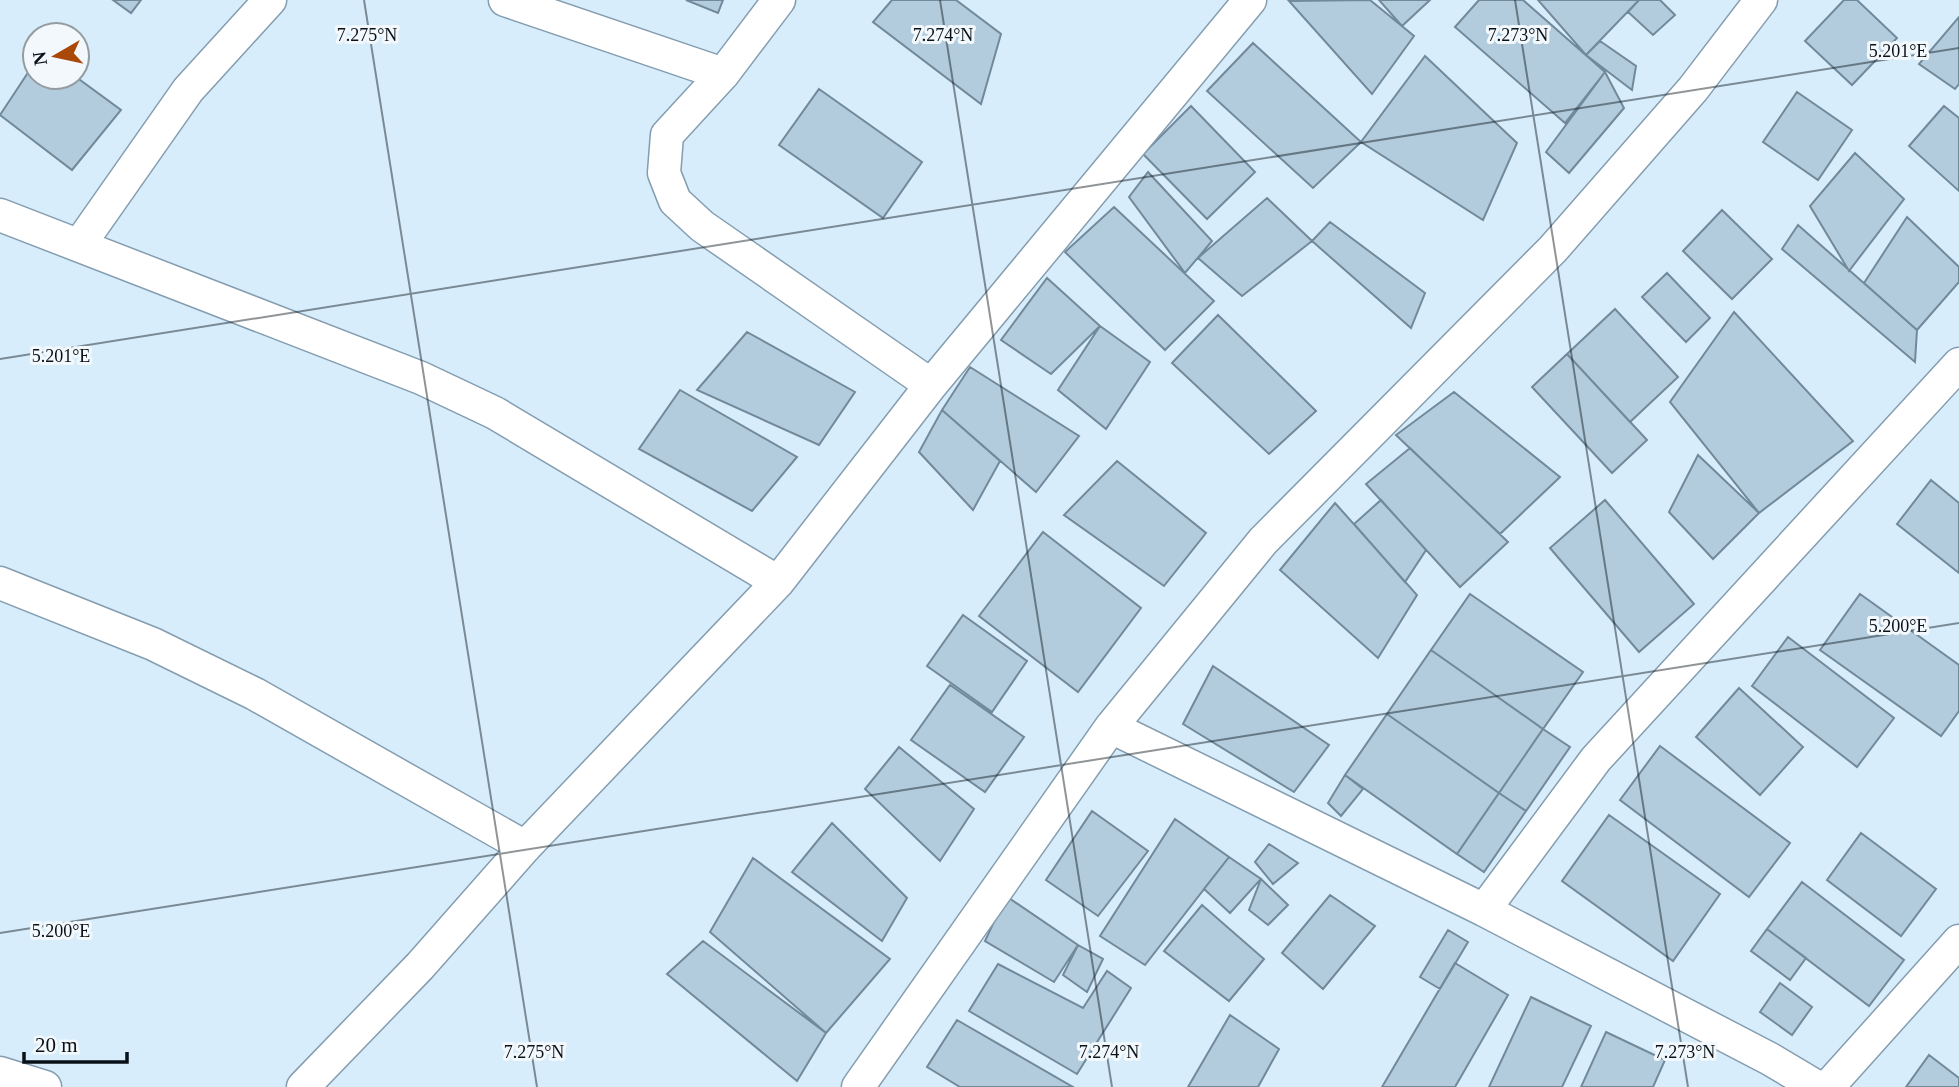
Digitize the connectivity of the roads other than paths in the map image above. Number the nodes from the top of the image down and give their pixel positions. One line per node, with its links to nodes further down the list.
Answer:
1 (270, 0): 8 (street)
2 (505, 0): 6 (street)
3 (779, 0): 6 (street)
4 (1250, 0): 10 (street)
5 (1761, 0): 13 (street)
6 (723, 74): 10 (street)
7 (0, 215): 8 (street)
8 (80, 244): 11 (street)
9 (1959, 364): 15 (street)
10 (931, 385): 11 (street)
11 (778, 582): 14 (street)
12 (0, 583): 14 (street)
13 (1111, 727): 15 (street); 20 (street)
14 (524, 847): 19 (street)
15 (1485, 910): 21 (street)
16 (1959, 941): 22 (street)
17 (0, 1073): 18 (street)
18 (45, 1087)
19 (303, 1087)
20 (858, 1087)
21 (1817, 1087)
22 (1828, 1087)

